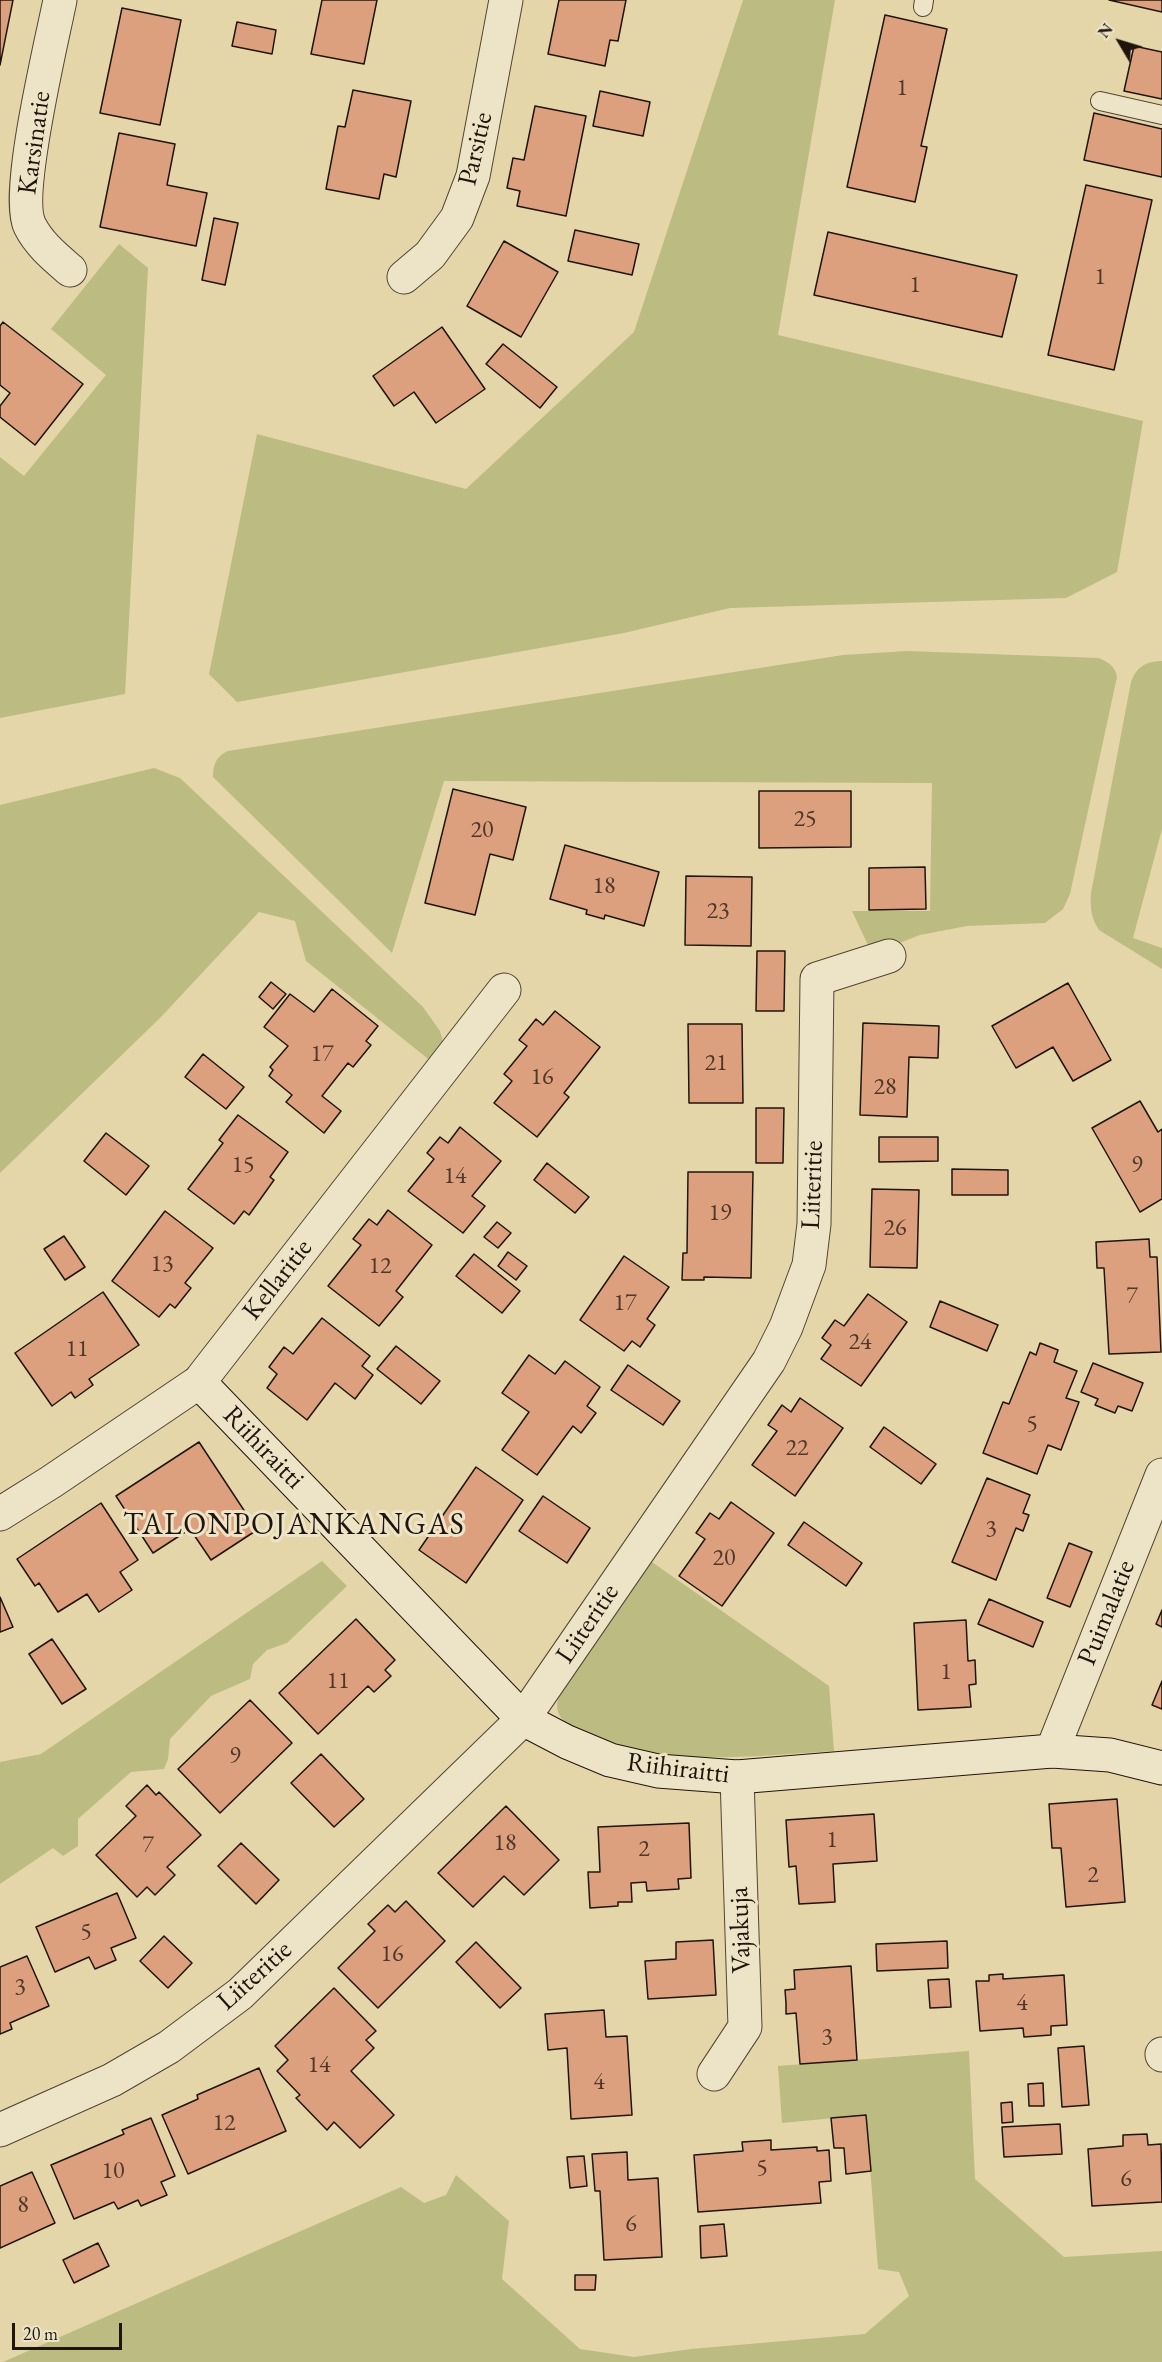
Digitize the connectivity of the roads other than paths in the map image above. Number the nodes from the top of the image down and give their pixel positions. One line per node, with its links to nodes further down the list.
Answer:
1 (60, 0): 5 (street, Karsinatie)
2 (506, 0): 6 (street, Parsitie)
3 (1100, 101): 4 (lane)
4 (1162, 115)
5 (69, 270)
6 (404, 277)
7 (889, 956): 12 (street, Liiteritie)
8 (504, 990): 9 (street, Kellaritie)
9 (199, 1382): 11 (street, Kellaritie); 12 (street, Riihiraitti)
10 (1162, 1474): 13 (street, Puimalatie)
11 (0, 1514)
12 (523, 1719): 15 (street, Riihiraitti); 17 (street, Liiteritie)
13 (1052, 1751): 14 (street, Riihiraitti); 15 (street, Riihiraitti)
14 (1162, 1768)
15 (737, 1777): 16 (street, Vajakuja)
16 (714, 2074)
17 (0, 2130)

